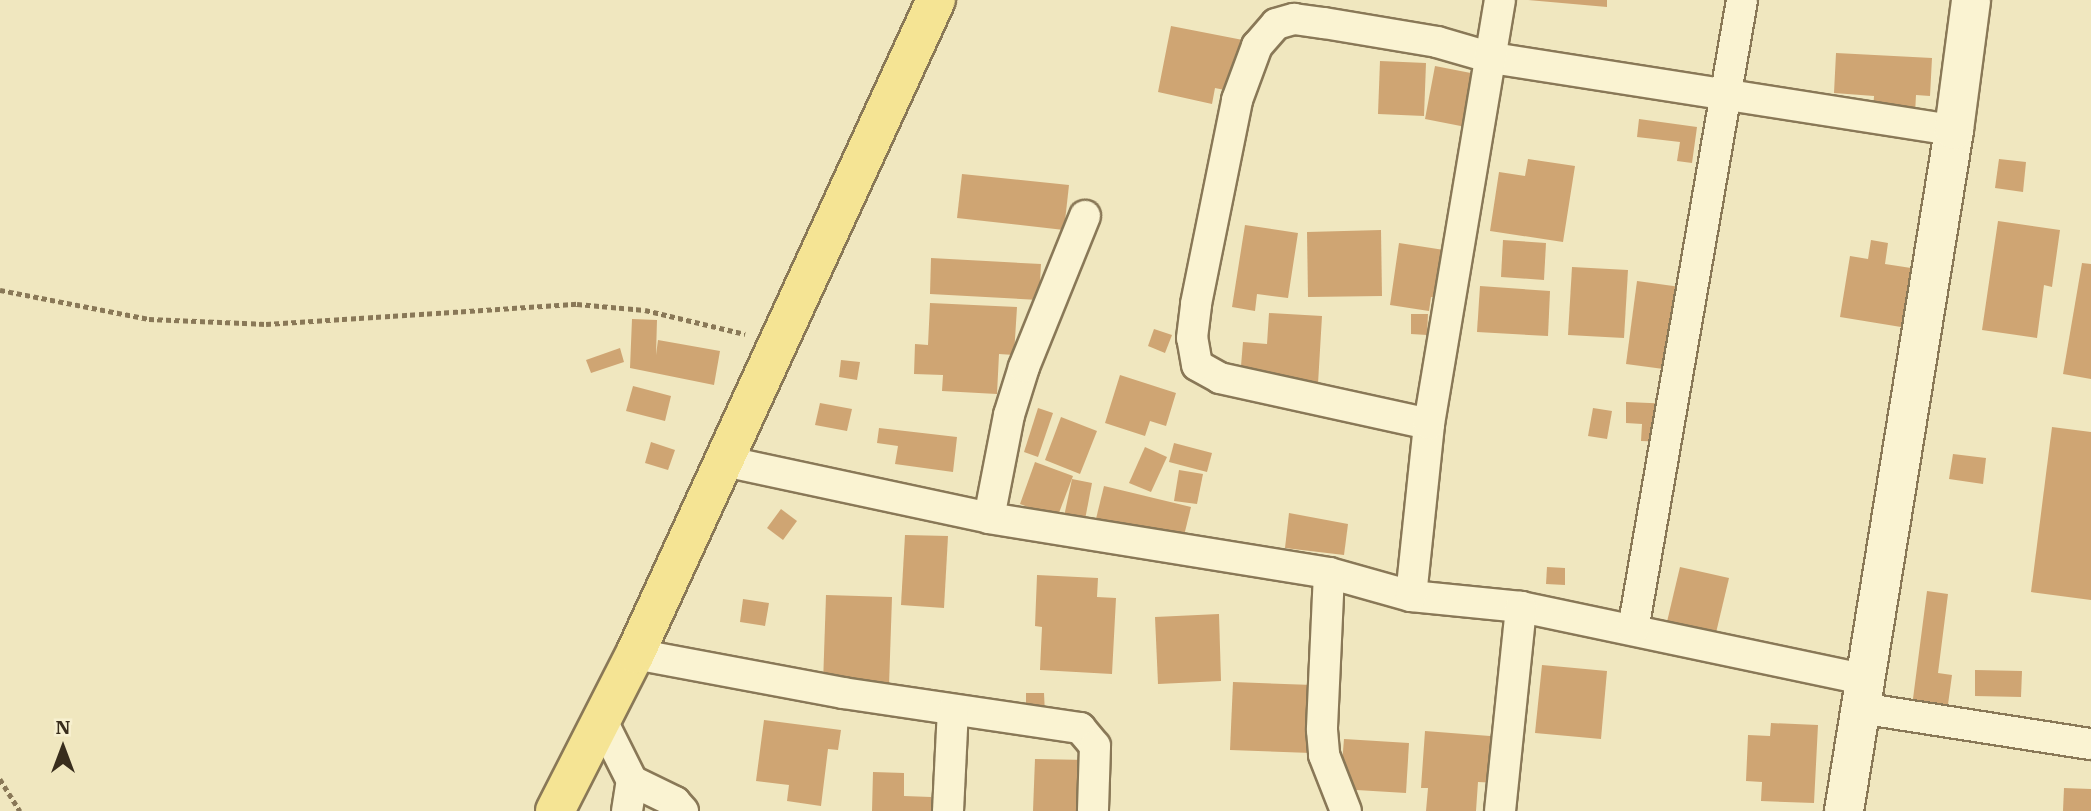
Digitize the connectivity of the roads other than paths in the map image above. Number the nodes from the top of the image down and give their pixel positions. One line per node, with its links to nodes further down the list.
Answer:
1 (936, 0): 10 (main road)
2 (1500, 0): 5 (street)
3 (1742, 0): 6 (street)
4 (1971, 0): 7 (main road)
5 (1492, 58): 6 (street); 9 (street); 9 (street)
6 (1728, 94): 7 (street); 15 (street)
7 (1954, 130): 17 (main road)
8 (1084, 216): 11 (street)
9 (1429, 424): 13 (street)
10 (724, 461): 11 (street); 16 (main road)
11 (989, 518): 12 (street)
12 (1329, 573): 13 (street); 27 (street)
13 (1411, 596): 14 (street)
14 (1521, 607): 15 (street); 28 (street)
15 (1633, 630): 17 (street)
16 (635, 654): 18 (street); 19 (main road)
17 (1863, 694): 20 (street); 29 (main road)
18 (953, 710): 25 (street); 26 (street)
19 (602, 721): 21 (street); 22 (main road)
20 (2091, 744)
21 (632, 781): 23 (street); 24 (street)
22 (555, 811)
23 (627, 811)
24 (683, 811)
25 (948, 811)
26 (1093, 811)
27 (1346, 811)
28 (1500, 811)
29 (1844, 811)

